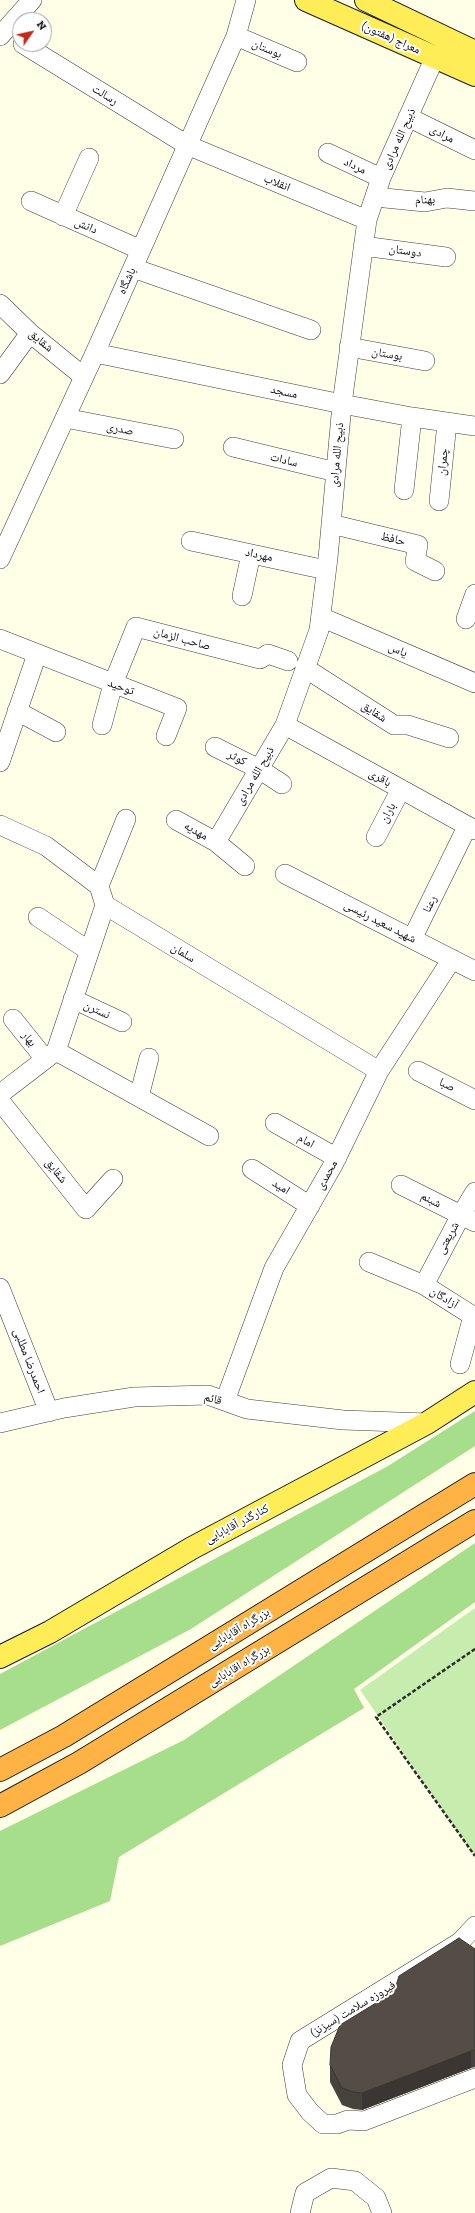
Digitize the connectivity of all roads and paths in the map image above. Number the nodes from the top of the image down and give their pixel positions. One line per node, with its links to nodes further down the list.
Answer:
1 (32, 0): 5 (street)
2 (246, 0): 6 (street, باشگاه)
3 (306, 0): 10 (main road, معراج (هفتون))
4 (366, 0): 8 (main road, معراج (هفتون))
5 (1, 33): 7 (street)
6 (236, 36): 11 (street, بوستان); 14 (street, باشگاه)
7 (12, 38)
8 (474, 50)
9 (36, 52): 14 (street, رسالت)
10 (435, 57): 12 (main road, معراج (هفتون)); 13 (street, ذبیح الله مرادی)
11 (297, 62)
12 (475, 75)
13 (408, 117): 15 (street, مرادی); 18 (street, ذبیح الله مرادی)
14 (187, 145): 23 (street, انقلاب); 25 (street, باشگاه)
15 (475, 150)
16 (328, 153): 18 (street, مرداد)
17 (89, 158): 22 (street)
18 (381, 178): 19 (street, ذبیح الله مرادی)
19 (375, 197): 21 (street, بهنام); 23 (street, ذبیح الله مرادی)
20 (31, 201): 22 (street, دانش)
21 (475, 201)
22 (63, 216): 25 (street, دانش)
23 (368, 220): 24 (street, ذبیح الله مرادی)
24 (363, 246): 26 (street, دوستان); 31 (street, ذبیح الله مرادی)
25 (141, 250): 27 (street, باشگاه)
26 (446, 257)
27 (133, 268): 29 (street); 32 (street, باشگاه)
28 (0, 304): 30 (street, شقایق)
29 (311, 330)
30 (30, 333): 34 (street); 35 (street, شقایق)
31 (349, 347): 33 (street, بوستان); 36 (street, ذبیح الله مرادی)
32 (95, 353): 35 (street, باشگاه); 36 (street, مسجد)
33 (425, 361)
34 (0, 374)
35 (84, 377): 38 (street, باشگاه)
36 (342, 404): 37 (street, مسجد); 43 (street, ذبیح الله مرادی)
37 (412, 417): 39 (street, مسجد); 44 (street)
38 (65, 418): 41 (street, صدری); 49 (street, باشگاه)
39 (447, 423): 40 (street, مسجد); 45 (street, چمران)
40 (475, 426)
41 (174, 439)
42 (233, 447): 43 (street, سادات)
43 (336, 472): 46 (street, ذبیح الله مرادی)
44 (404, 490)
45 (439, 501)
46 (331, 524): 50 (street, ذبیح الله مرادی); 51 (street, حافظ)
47 (191, 541): 48 (street, مهرداد)
48 (251, 554): 50 (street, مهرداد); 53 (street)
49 (0, 560)
50 (326, 570): 54 (street, ذبیح الله مرادی)
51 (434, 571)
52 (475, 594): 55 (street)
53 (242, 596)
54 (321, 616): 59 (street, ذبیح الله مرادی); 61 (street, یاس)
55 (466, 620)
56 (0, 639): 57 (street, توحید)
57 (37, 654): 60 (street, توحید); 62 (street)
58 (288, 661): 60 (street, صاحب الزمان)
59 (305, 668): 64 (street, ذبیح الله مرادی); 67 (street, شقایق)
60 (113, 684): 63 (street); 66 (street, توحید)
61 (475, 684)
62 (18, 711): 65 (street); 69 (street)
63 (102, 725)
64 (285, 725): 70 (street, ذبیح الله مرادی); 72 (street, باقری)
65 (56, 732)
66 (166, 736)
67 (449, 738)
68 (215, 747): 70 (street, کوثر)
69 (0, 762)
70 (259, 769): 71 (street, کوثر); 78 (street, ذبیح الله مرادی)
71 (282, 784)
72 (400, 789): 76 (street, باقری); 77 (street, باران)
73 (126, 819): 81 (street)
74 (176, 820): 78 (street, مهدیه)
75 (0, 825): 81 (street)
76 (471, 828): 84 (street, رعنا)
77 (376, 837)
78 (216, 842): 79 (street, مهدیه)
79 (245, 866)
80 (285, 874): 84 (street, شهید سعید رئیسی)
81 (99, 886): 82 (street)
82 (105, 906): 85 (street); 93 (street, سلمان)
83 (38, 917): 85 (street)
84 (412, 939): 86 (street, شهید سعید رئیسی)
85 (89, 951): 88 (street)
86 (452, 959): 87 (street, شهید سعید رئیسی); 93 (street, محمدی)
87 (475, 971)
88 (73, 999): 90 (street, نسترن); 91 (street)
89 (13, 1019): 91 (street, بهار)
90 (122, 1022)
91 (51, 1055): 95 (street); 96 (street)
92 (149, 1058): 96 (street)
93 (379, 1071): 101 (street, محمدی)
94 (418, 1071): 97 (street, صبا)
95 (0, 1094)
96 (138, 1097): 100 (street)
97 (475, 1100)
98 (0, 1101): 103 (street, شقایق)
99 (275, 1123): 101 (street, امام)
100 (209, 1136)
101 (337, 1158): 106 (street, محمدی)
102 (252, 1169): 106 (street, امید)
103 (114, 1179)
104 (401, 1185): 107 (street, شبنم)
105 (475, 1192): 107 (street, شریعتی)
106 (310, 1206): 113 (street, محمدی)
107 (468, 1219): 109 (street, شریعتی)
108 (369, 1262): 109 (street, آزادگان)
109 (424, 1285): 111 (street, آزادگان)
110 (0, 1288): 114 (street, احمدرضا مطلبی)
111 (460, 1364)
112 (475, 1392): 116 (main road, کنارگذر آقابابایی)
113 (225, 1401): 114 (street, قائم); 116 (street, قائم)
114 (49, 1412): 115 (street, قائم)
115 (1, 1421)
116 (427, 1423): 120 (main road, کنارگذر آقابابایی)
117 (475, 1484): 121 (highway, بزرگراه آقابابایی)
118 (475, 1521): 122 (highway, بزرگراه اقابابایی)
119 (475, 1649): 123 (path)
120 (0, 1657)
121 (0, 1770)
122 (0, 1806)
123 (475, 1856)
124 (475, 1926): 125 (street, فیروزه سلامت (سیزنز))
125 (460, 1942): 126 (street); 127 (street, فیروزه سلامت (سیزنز))
126 (475, 1954)
127 (475, 2078)
128 (300, 2213): 129 (street)
129 (382, 2213)

